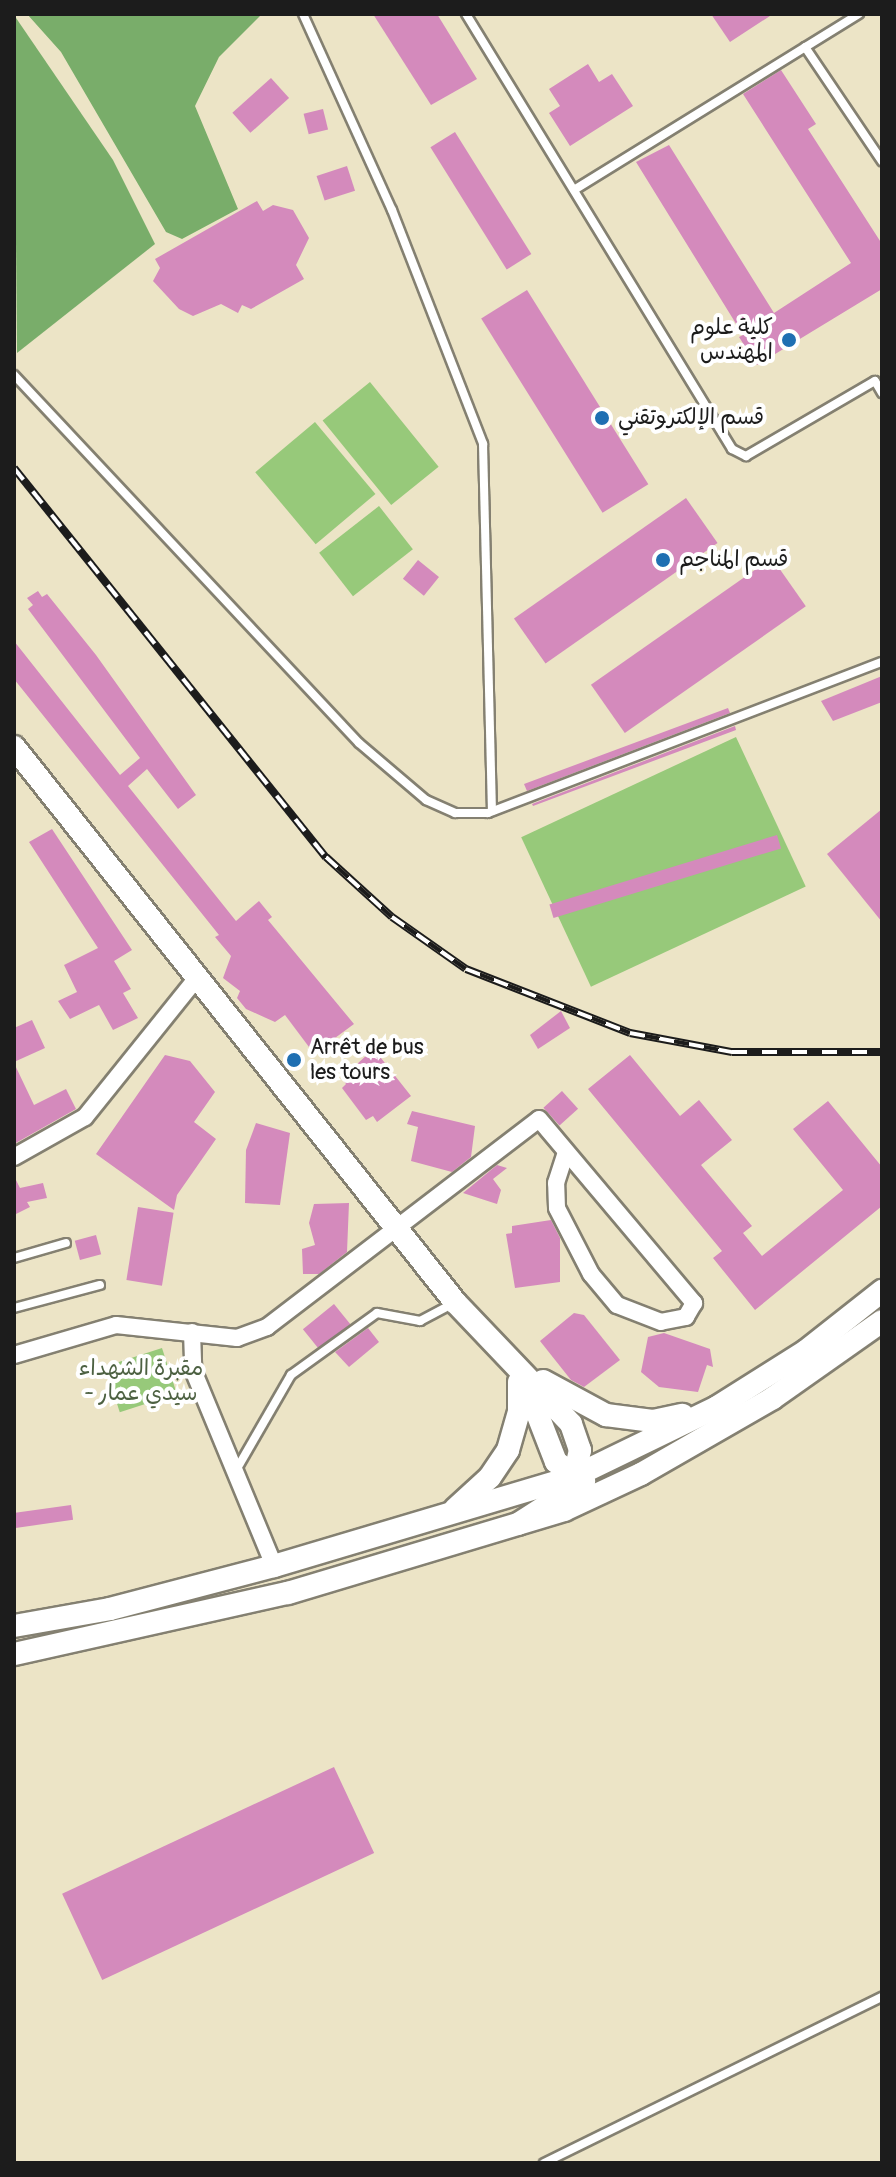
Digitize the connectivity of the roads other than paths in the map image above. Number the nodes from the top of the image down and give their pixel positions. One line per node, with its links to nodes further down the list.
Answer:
1 (303, 14): 11 (lane)
2 (466, 14): 6 (lane)
3 (859, 14): 4 (lane)
4 (805, 47): 5 (lane); 6 (lane)
5 (882, 161)
6 (574, 190): 8 (lane)
7 (14, 375): 11 (lane)
8 (882, 393)
9 (882, 662): 11 (lane)
10 (14, 747): 12 (main road)
11 (492, 811)
12 (196, 979): 14 (street); 15 (main road)
13 (566, 1153): 13 (street); 15 (street)
14 (14, 1157)
15 (396, 1226): 20 (main road); 23 (street)
16 (66, 1243): 17 (lane)
17 (14, 1258)
18 (100, 1285): 21 (lane)
19 (882, 1291): 26 (main road)
20 (455, 1302): 25 (main road); 27 (lane)
21 (14, 1308)
22 (882, 1321): 28 (main road)
23 (192, 1332): 24 (street); 27 (street)
24 (14, 1355)
25 (518, 1365): 26 (main road); 29 (main road); 29 (main road); 30 (main road)
26 (717, 1407): 29 (main road)
27 (234, 1473): 32 (street)
28 (641, 1474): 29 (main road); 31 (main road)
29 (573, 1477): 30 (main road); 31 (main road)
30 (450, 1513): 32 (main road)
31 (518, 1524): 34 (main road)
32 (274, 1566): 33 (main road)
33 (14, 1626)
34 (14, 1654)
35 (882, 1997): 36 (lane)
36 (544, 2163)

